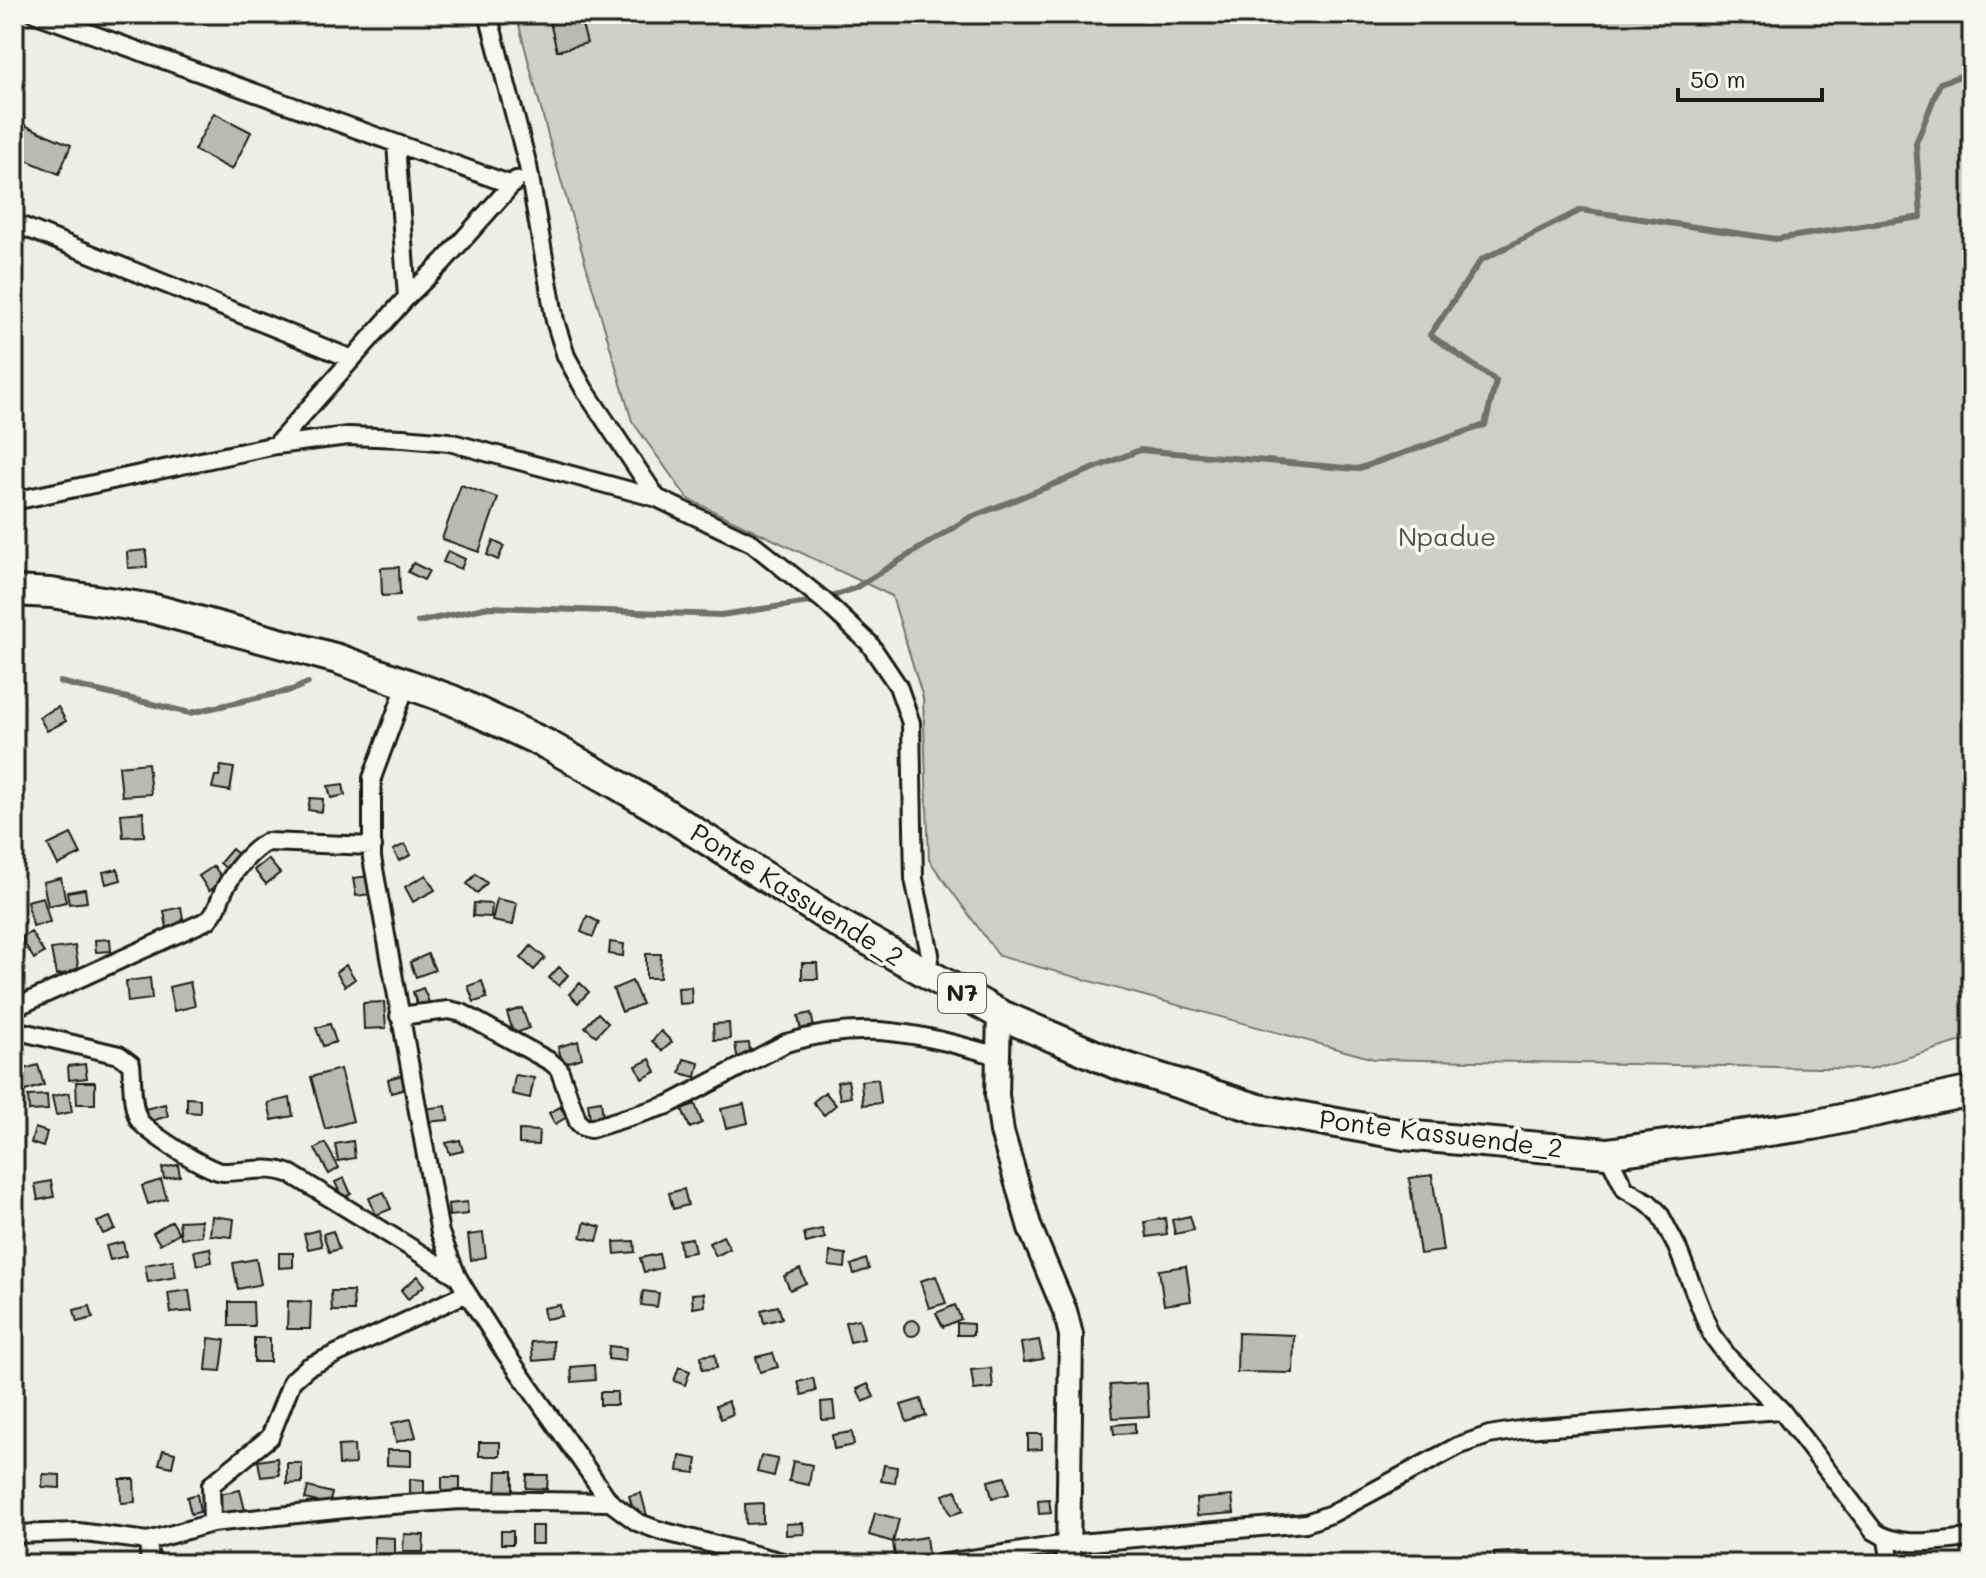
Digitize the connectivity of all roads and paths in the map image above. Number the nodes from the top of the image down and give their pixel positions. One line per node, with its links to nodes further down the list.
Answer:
1 (36, 14): 3 (street)
2 (488, 14): 4 (street)
3 (396, 144): 5 (street); 7 (street)
4 (528, 166): 5 (street); 10 (street)
5 (512, 185): 7 (street)
6 (14, 223): 8 (street)
7 (407, 297): 8 (street)
8 (352, 359): 9 (street)
9 (276, 445): 10 (street); 11 (street)
10 (657, 498): 15 (street)
11 (14, 501)
12 (14, 591): 13 (highway, Ponte Kassuende_2 / N7)
13 (407, 683): 14 (street); 15 (highway, Ponte Kassuende_2 / N7)
14 (373, 846): 16 (street); 18 (street)
15 (926, 974): 17 (highway, Ponte Kassuende_2 / N7)
16 (14, 1008)
17 (999, 1014): 20 (street); 22 (highway, Ponte Kassuende_2 / N7)
18 (399, 1016): 20 (street); 23 (street)
19 (14, 1030): 23 (street)
20 (998, 1056): 32 (street)
21 (1972, 1091): 22 (highway, Ponte Kassuende_2 / N7)
22 (1607, 1153): 25 (street)
23 (457, 1276): 24 (street)
24 (467, 1293): 26 (street); 27 (street)
25 (1781, 1410): 30 (street); 32 (street)
26 (610, 1502): 27 (street); 34 (street)
27 (212, 1523): 31 (street)
28 (14, 1534): 31 (street)
29 (1972, 1538): 30 (street)
30 (1887, 1540): 36 (street)
31 (148, 1541): 33 (street)
32 (1068, 1554): 35 (street)
33 (150, 1564)
34 (790, 1564)
35 (939, 1564)
36 (1891, 1564)

